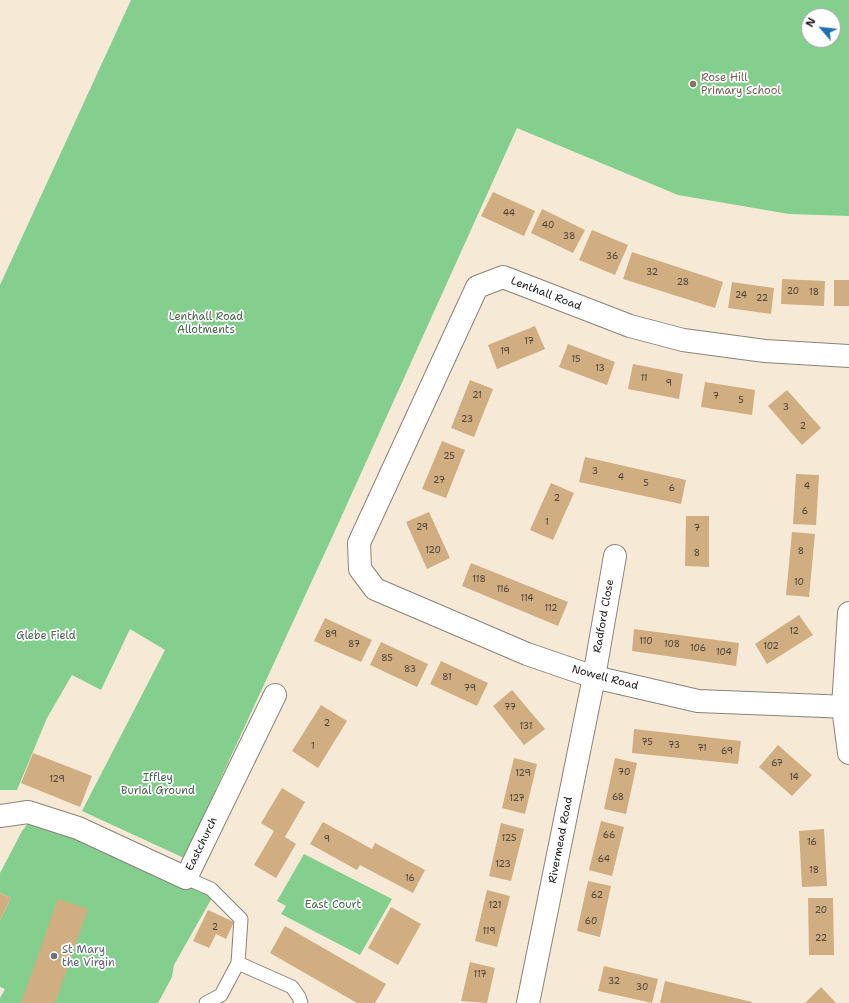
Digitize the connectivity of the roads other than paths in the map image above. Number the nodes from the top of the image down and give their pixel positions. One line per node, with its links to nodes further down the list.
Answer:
1 (849, 356): 3 (street, Lenthall Road)
2 (615, 556): 5 (street, Radford Close)
3 (376, 589): 5 (street, Nowell Road)
4 (849, 613): 7 (street)
5 (594, 677): 7 (street, Nowell Road); 14 (street, Rivermead Road)
6 (275, 695): 10 (street, Eastchurch)
7 (846, 707): 8 (street)
8 (849, 753)
9 (0, 816): 10 (street, Eastchurch)
10 (186, 878): 11 (lane)
11 (238, 963): 12 (lane); 13 (lane)
12 (206, 1003)
13 (301, 1003)
14 (528, 1003)

